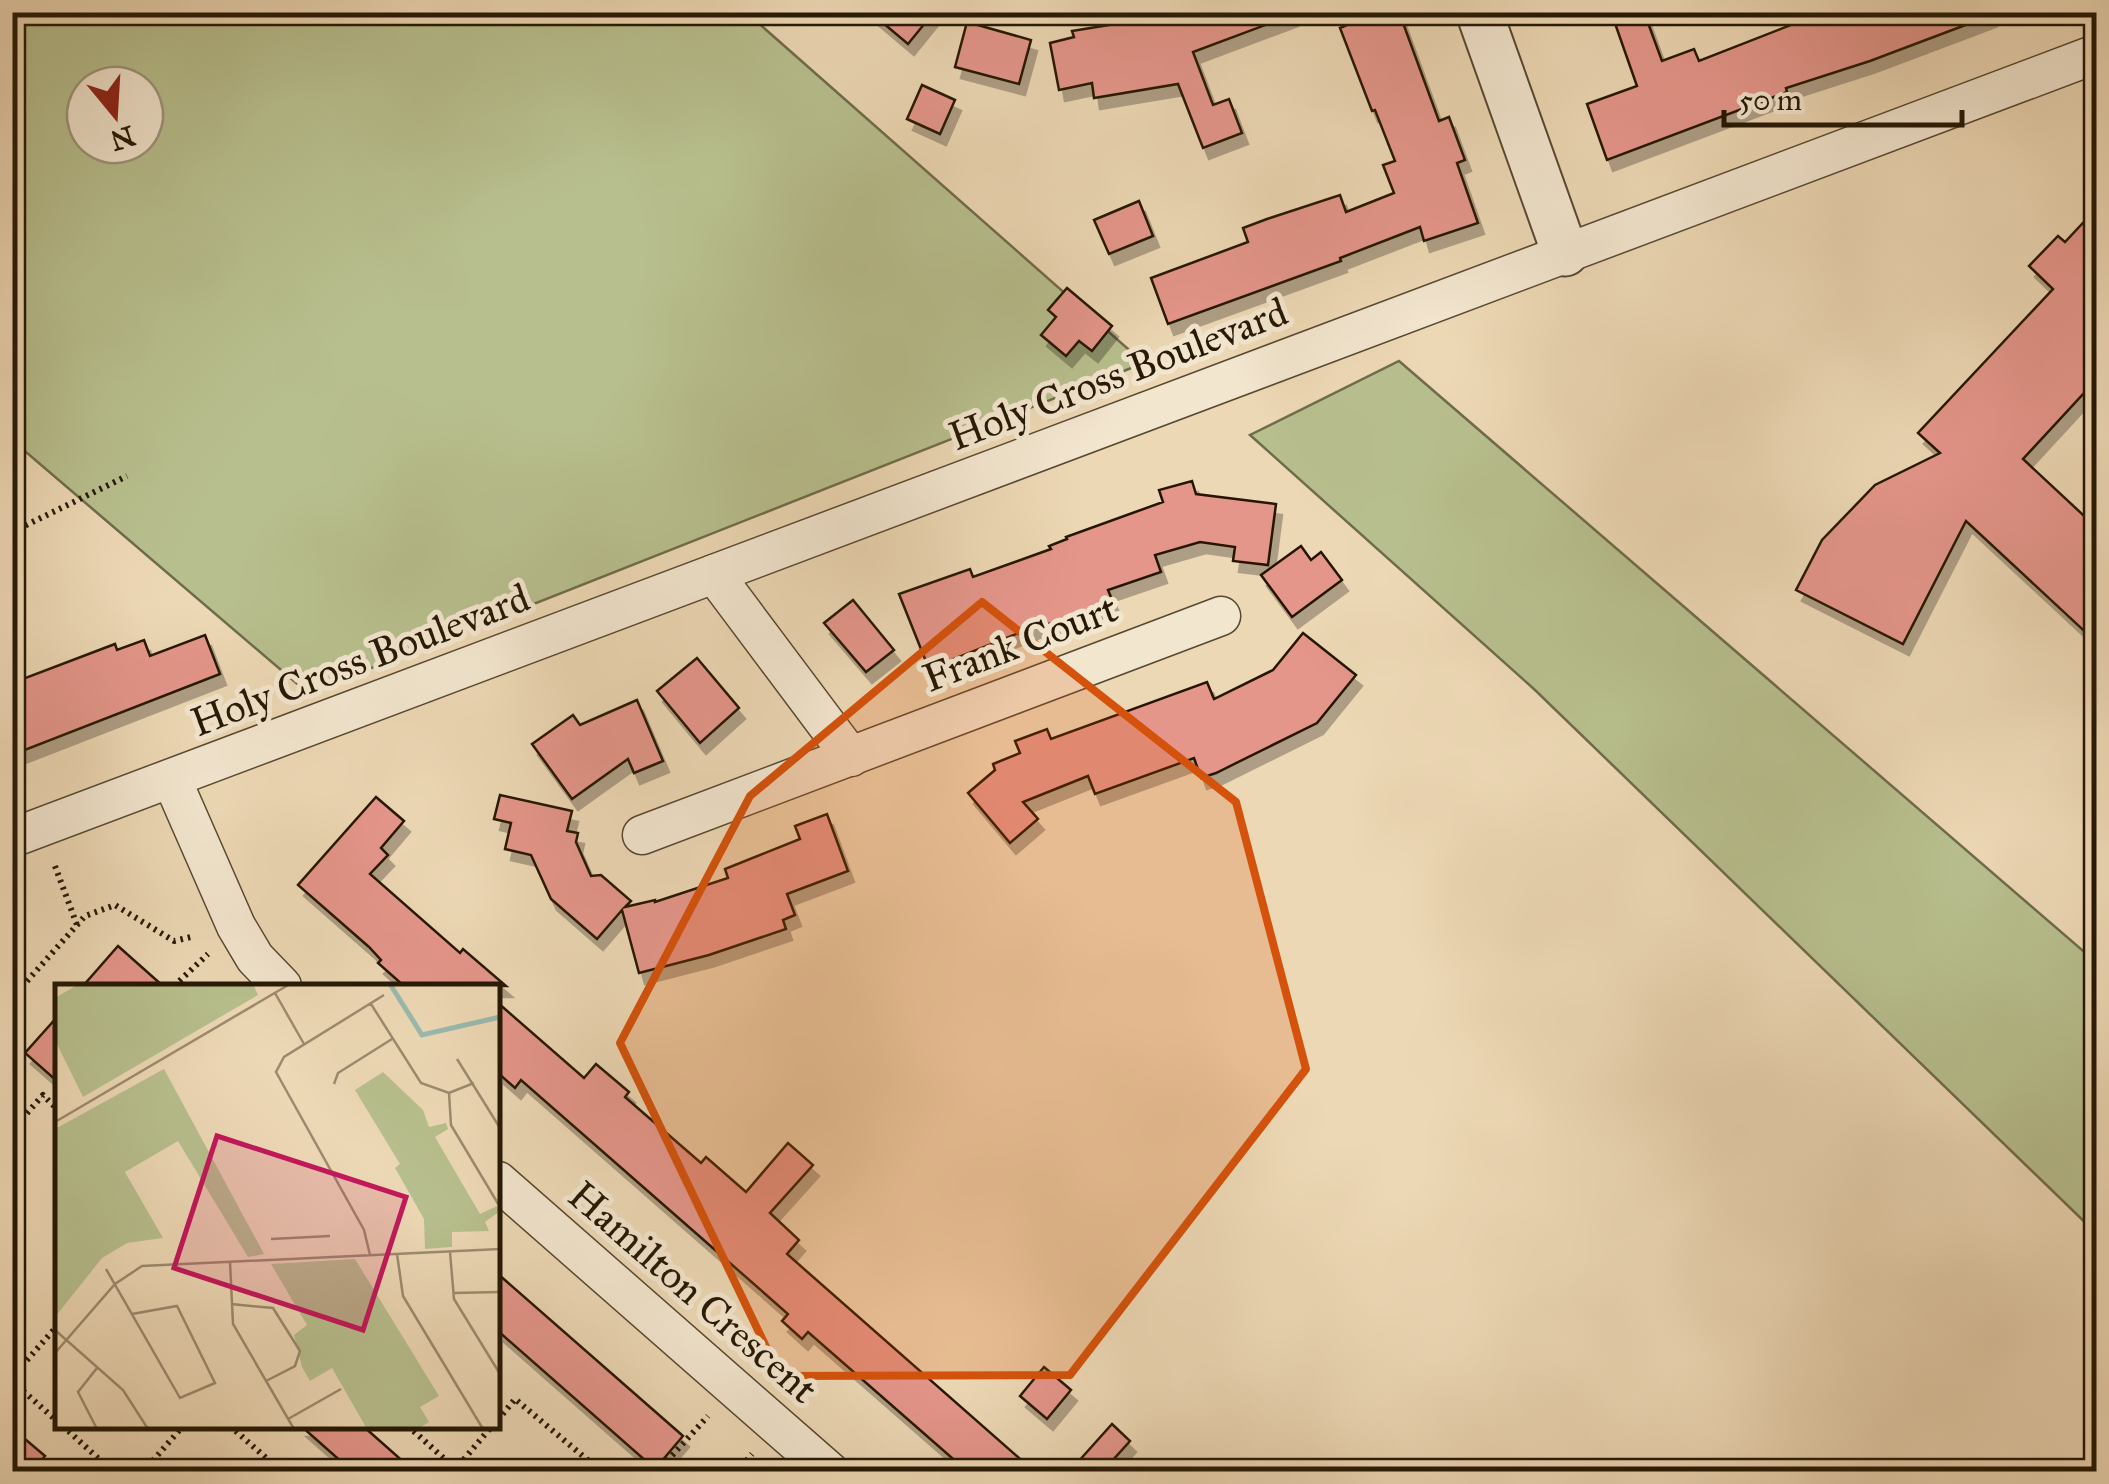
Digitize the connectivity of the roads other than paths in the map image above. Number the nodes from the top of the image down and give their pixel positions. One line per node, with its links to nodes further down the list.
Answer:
1 (1479, 12): 3 (street)
2 (2096, 54): 3 (street, Holy Cross Boulevard)
3 (1565, 253): 4 (street, Holy Cross Boulevard)
4 (714, 574): 6 (street); 7 (street, Holy Cross Boulevard)
5 (1221, 616): 6 (street, Frank Court)
6 (851, 757): 8 (street, Frank Court)
7 (172, 780): 9 (street, Holy Cross Boulevard); 10 (street)
8 (642, 835)
9 (12, 838)
10 (280, 984)
11 (500, 1183): 12 (street, Hamilton Crescent)
12 (830, 1472)

